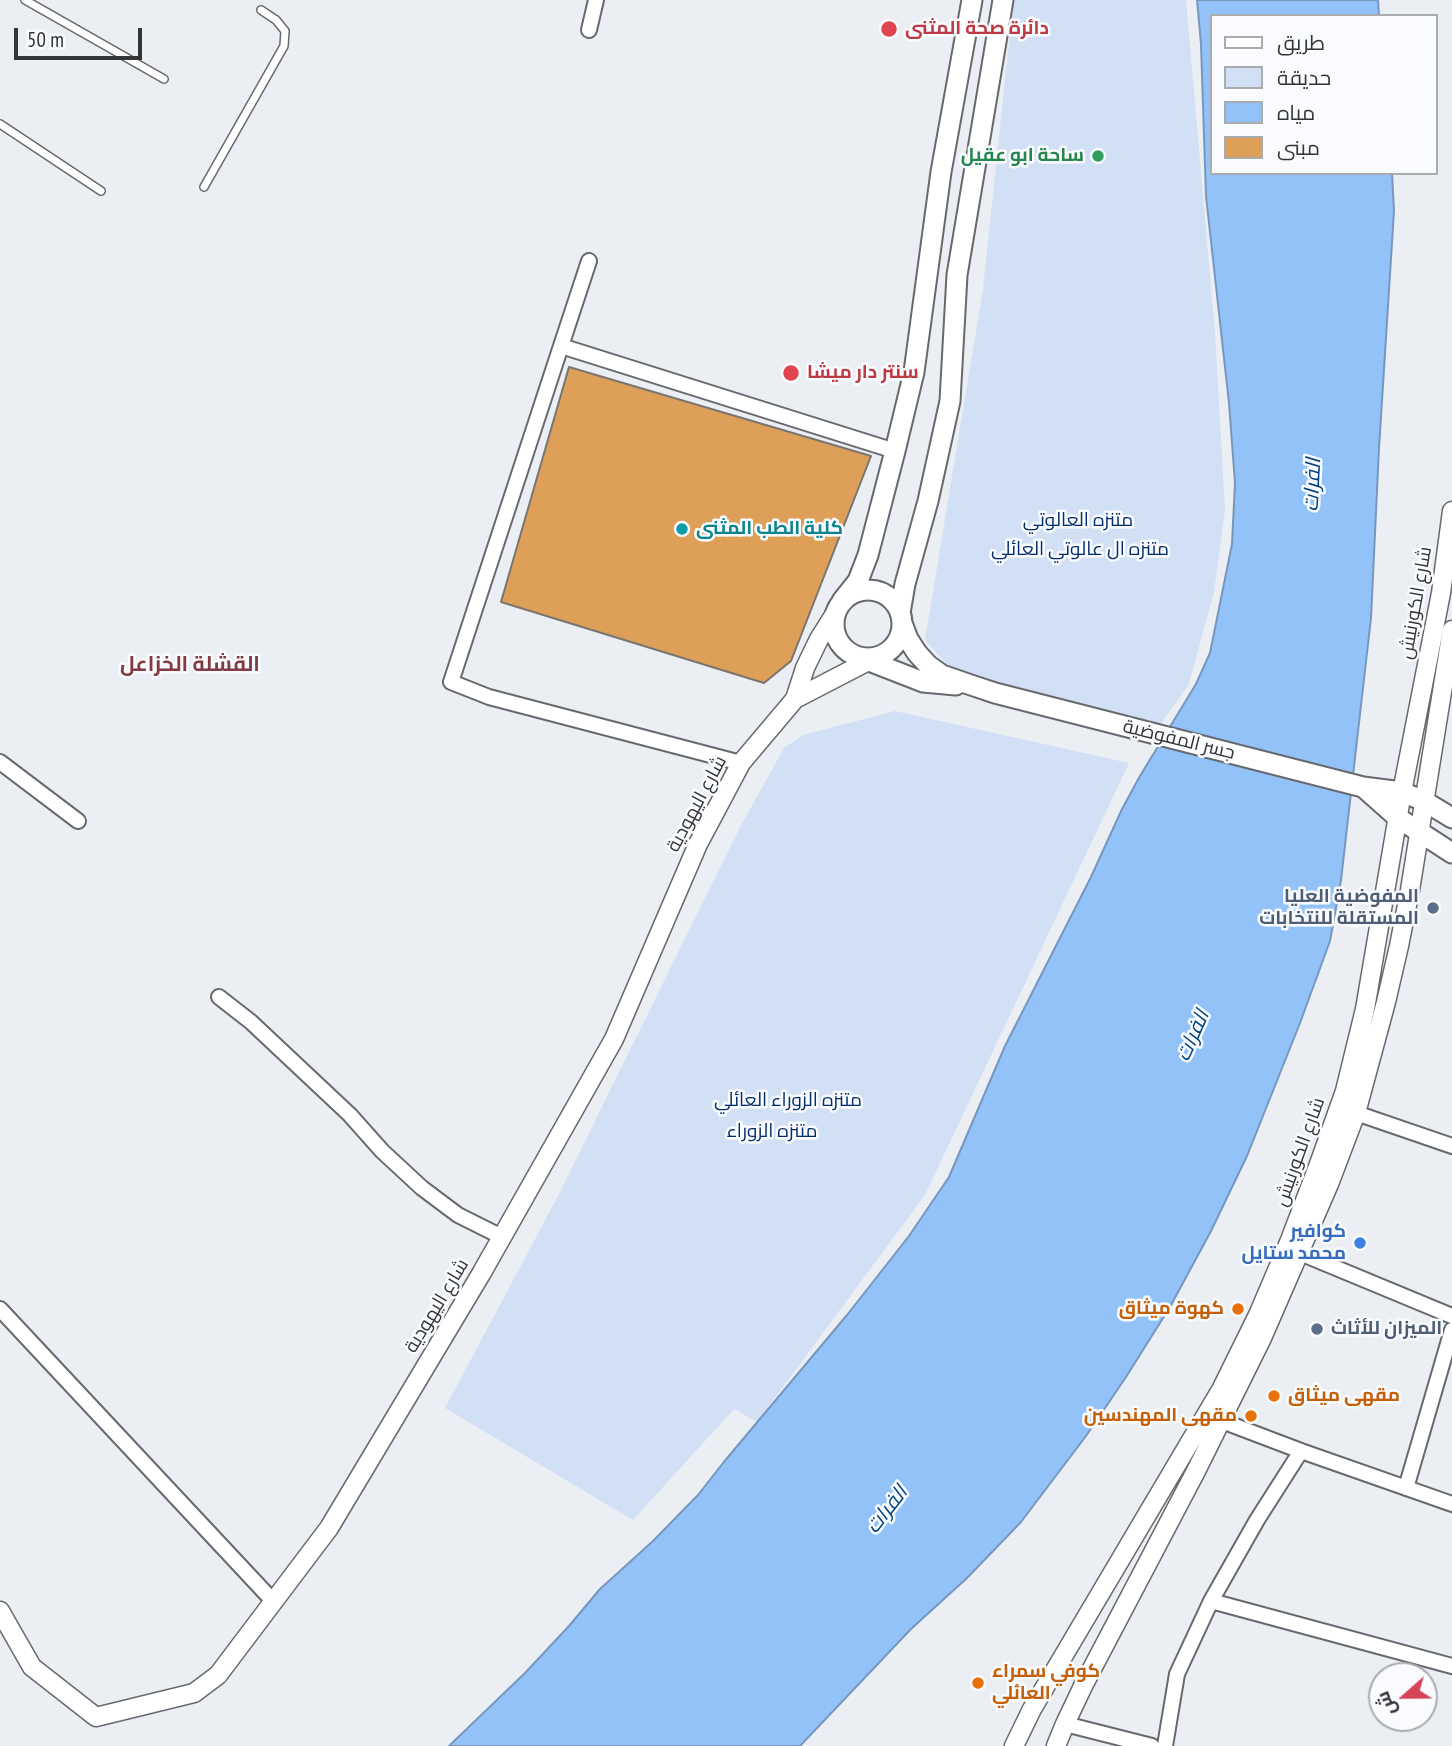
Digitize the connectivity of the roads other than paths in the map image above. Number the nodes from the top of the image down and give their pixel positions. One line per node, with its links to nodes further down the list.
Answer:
1 (25, 0): 7 (lane)
2 (596, 0): 6 (street)
3 (972, 0): 13 (main road)
4 (1003, 0): 16 (main road)
5 (261, 10): 9 (lane)
6 (589, 30)
7 (164, 79)
8 (0, 124): 10 (lane)
9 (204, 187)
10 (101, 191)
11 (589, 261): 12 (street)
12 (561, 346): 13 (street); 23 (street)
13 (895, 451): 15 (main road)
14 (1452, 511): 25 (street, شارع الكورنيش)
15 (839, 606): 16 (main road); 19 (main road); 21 (street)
16 (901, 618): 19 (main road); 20 (main road)
17 (1452, 630): 18 (street, شارع الكورنيش)
18 (1450, 654): 26 (street, شارع الكورنيش)
19 (869, 657): 20 (main road); 21 (street)
20 (971, 685): 24 (main road, جسر المفوضية)
21 (795, 699): 23 (street, شارع اليهودية)
22 (0, 762): 29 (street)
23 (741, 763): 35 (street, شارع اليهودية)
24 (1363, 787): 25 (main road, جسر المفوضية); 27 (main road)
25 (1402, 792): 26 (main road, جسر المفوضية); 27 (street, شارع الكورنيش)
26 (1424, 802): 28 (main road, جسر المفوضية); 30 (street, شارع الكورنيش)
27 (1398, 818): 30 (main road); 44 (street, شارع الكورنيش)
28 (1452, 818)
29 (78, 821)
30 (1419, 833): 31 (main road); 33 (street, شارع الكورنيش)
31 (1452, 853)
32 (219, 997): 35 (street)
33 (1356, 1113): 34 (street); 36 (street, شارع الكورنيش)
34 (1452, 1146)
35 (502, 1237): 46 (street, شارع اليهودية)
36 (1300, 1253): 38 (street); 40 (street, شارع الكورنيش)
37 (0, 1309): 46 (street)
38 (1452, 1316)
39 (1452, 1329): 42 (street)
40 (1222, 1421): 41 (street); 45 (street, شارع الكورنيش)
41 (1301, 1451): 42 (street); 47 (street)
42 (1406, 1488): 43 (street)
43 (1452, 1504)
44 (1128, 1546): 45 (street); 51 (street, شارع الكورنيش)
45 (1150, 1557): 50 (street, شارع الكورنيش)
46 (273, 1601): 48 (street, شارع اليهودية)
47 (1211, 1601): 49 (street); 54 (street)
48 (0, 1611)
49 (1452, 1666)
50 (1065, 1724): 52 (street, شارع الكورنيش); 53 (street)
51 (1014, 1746)
52 (1056, 1746)
53 (1152, 1746)
54 (1165, 1746)

